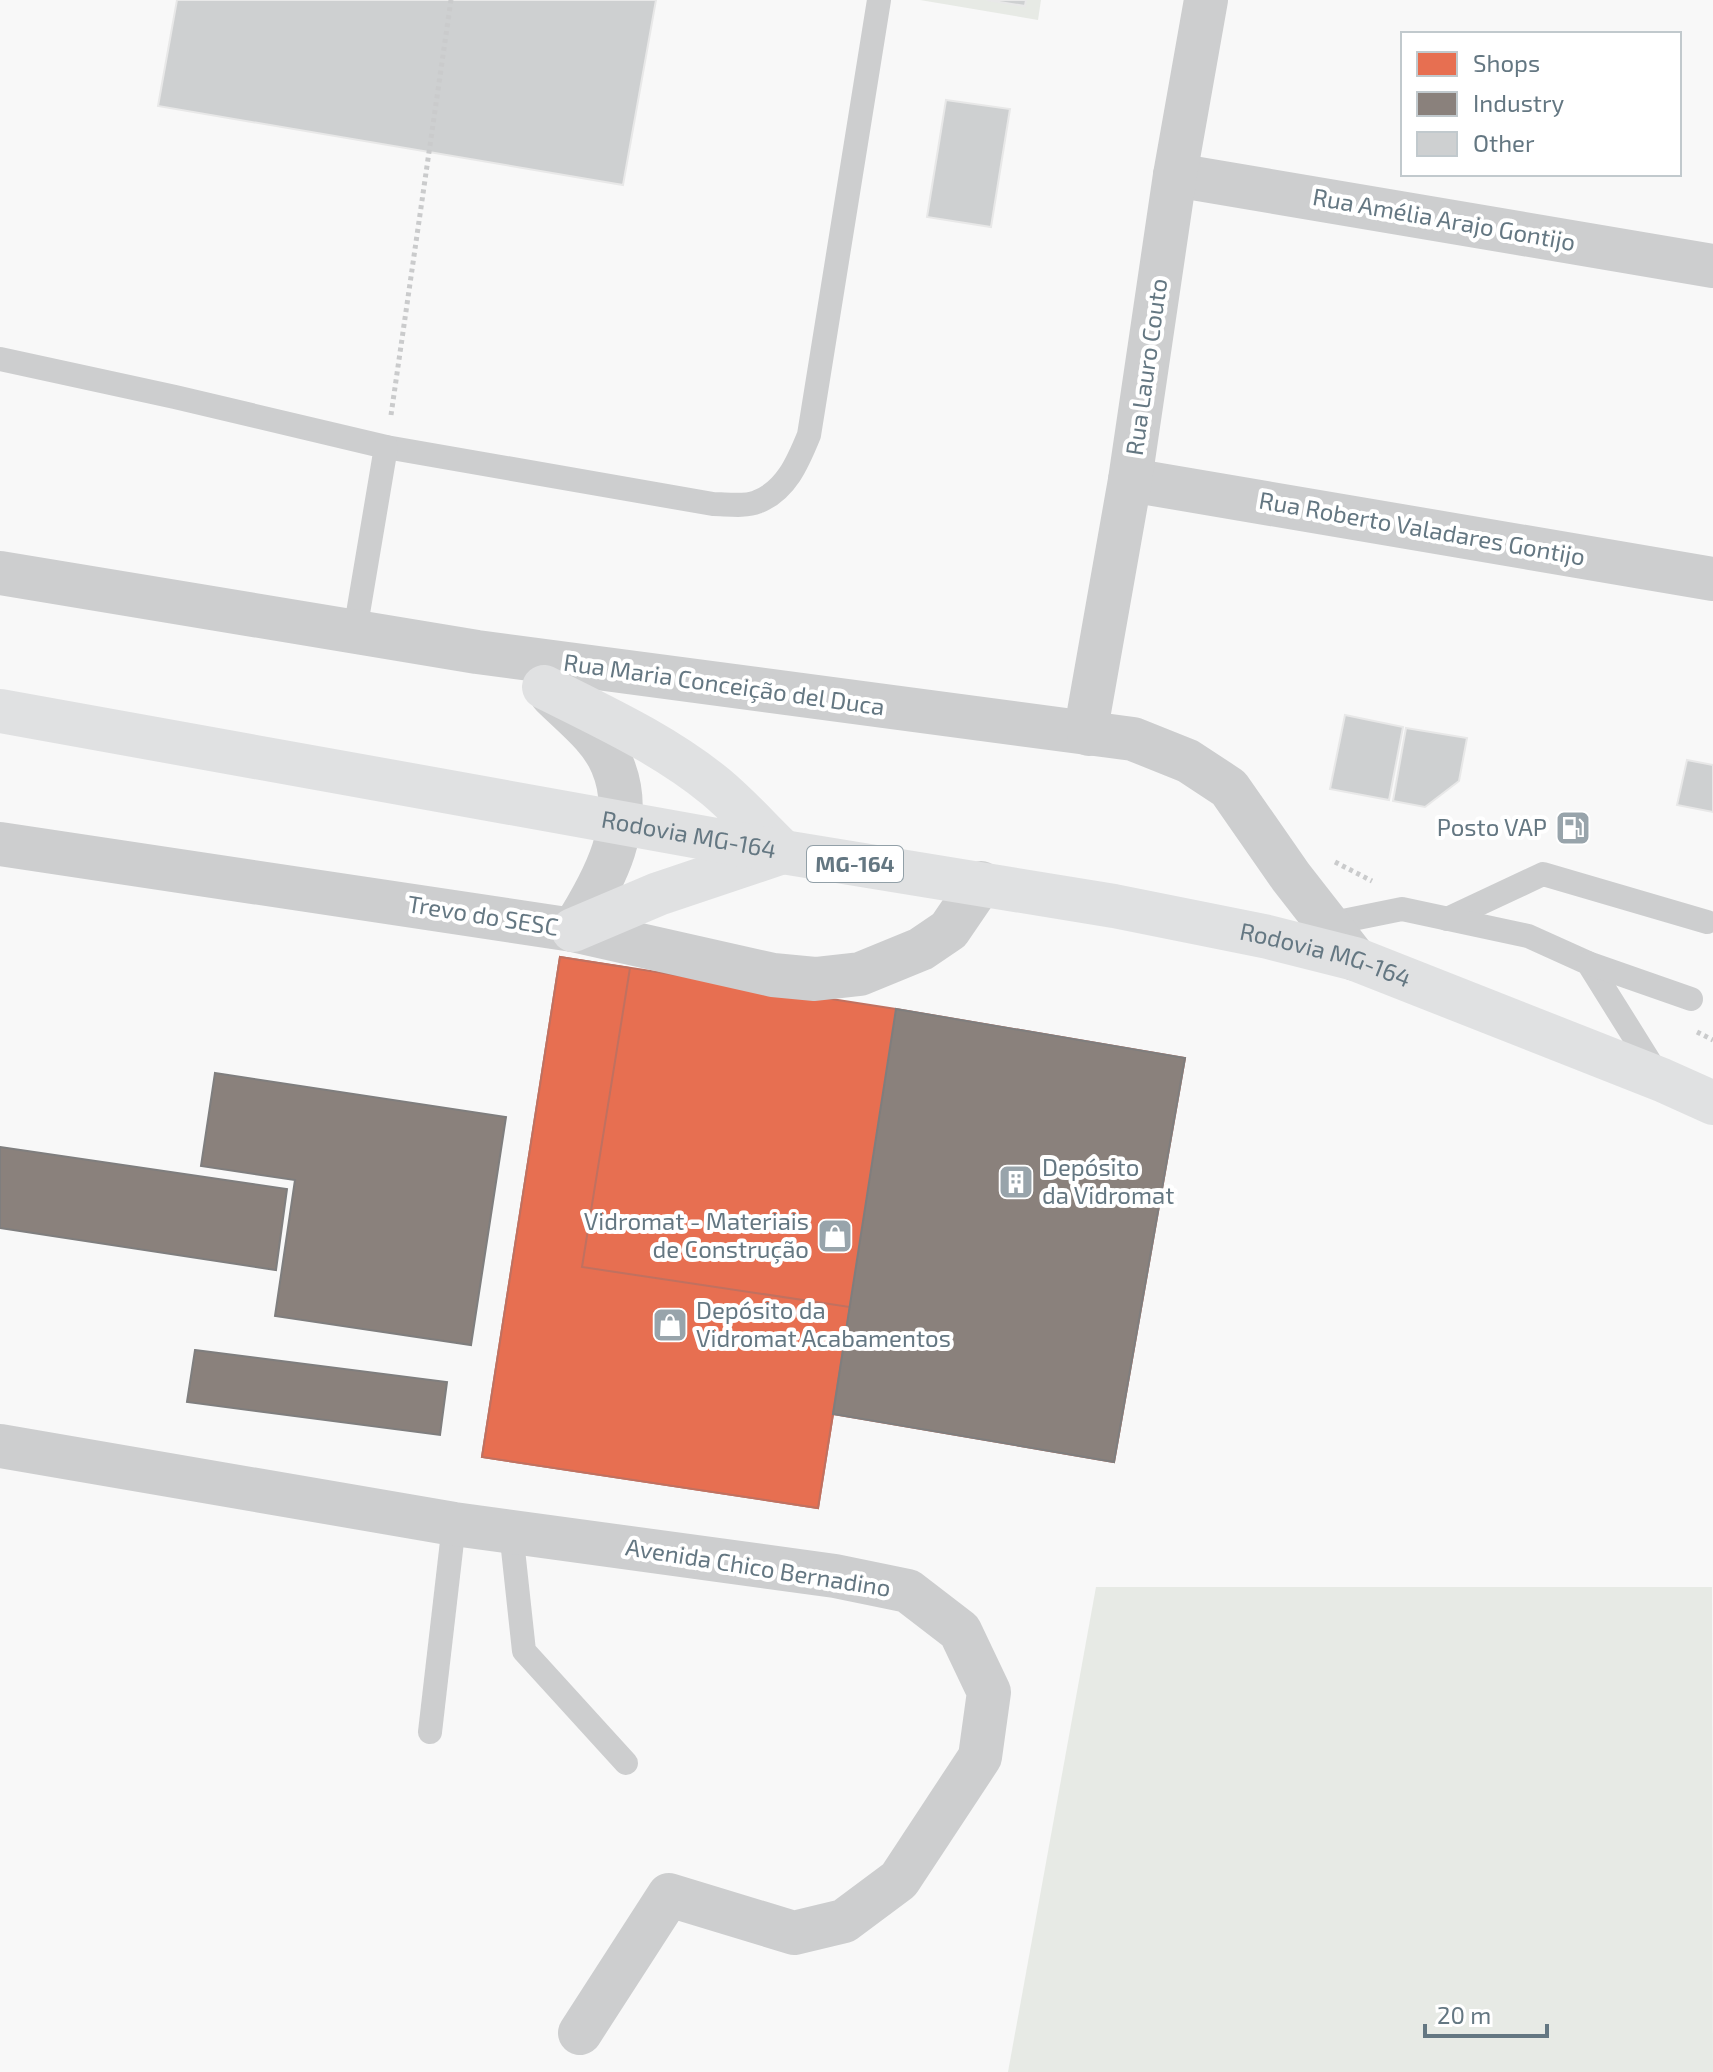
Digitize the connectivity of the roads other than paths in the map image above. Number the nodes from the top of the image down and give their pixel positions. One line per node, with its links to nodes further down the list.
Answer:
1 (879, 0): 6 (lane)
2 (1206, 0): 3 (street, Rua Lauro Couto)
3 (1175, 175): 4 (street, Rua Amélia Arajo Gontijo); 7 (street, Rua Lauro Couto)
4 (1713, 266)
5 (0, 359): 6 (lane)
6 (386, 447): 10 (lane)
7 (1130, 480): 9 (street, Rua Roberto Valadares Gontijo); 13 (street, Rua Lauro Couto)
8 (4, 575): 10 (street, Rua Maria Conceição del Duca)
9 (1713, 579)
10 (372, 635): 11 (street, Trevo do SESC); 13 (street, Rua Maria Conceição del Duca)
11 (544, 687): 14 (street, Trevo do SESC); 16 (main road)
12 (0, 711): 14 (main road, Rodovia MG-164 / MG-164)
13 (1089, 734): 20 (street, Rua Maria Conceição del Duca)
14 (621, 824): 16 (main road, Rodovia MG-164 / MG-164); 21 (street, Trevo do SESC)
15 (0, 844): 21 (street, Trevo do SESC)
16 (783, 852): 17 (main road, Rodovia MG-164 / MG-164); 21 (main road)
17 (981, 883): 21 (street); 22 (main road, Rodovia MG-164 / MG-164)
18 (1447, 919): 19 (lane); 20 (lane); 23 (lane)
19 (1707, 922)
20 (1328, 924): 22 (street, Rua Maria Conceição del Duca)
21 (573, 930)
22 (1355, 959): 25 (main road, Rodovia MG-164 / MG-164)
23 (1588, 963): 24 (lane); 25 (lane)
24 (1691, 999)
25 (1694, 1092)
26 (0, 1446): 27 (street, Avenida Chico Bernadino)
27 (454, 1524): 28 (street, Avenida Chico Bernadino); 29 (lane)
28 (511, 1531): 30 (lane); 31 (street, Avenida Chico Bernadino)
29 (430, 1732)
30 (626, 1763)
31 (580, 2033)

